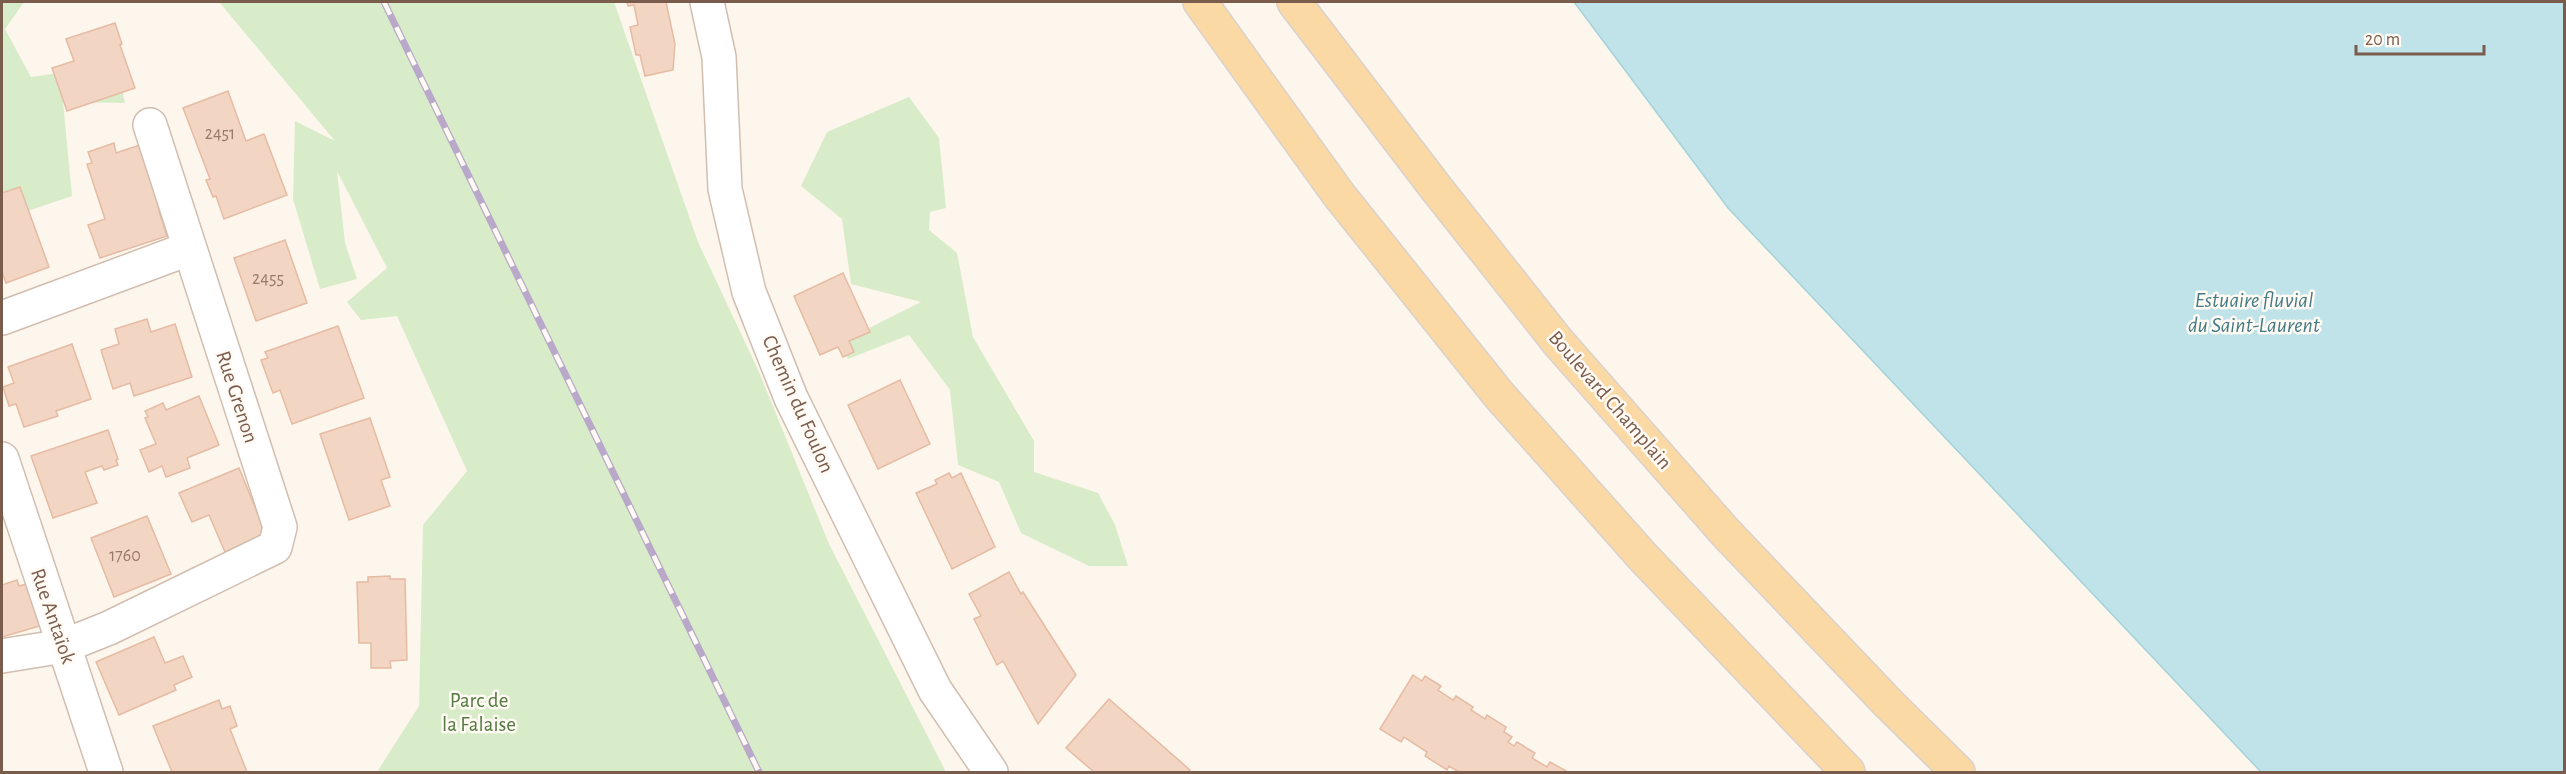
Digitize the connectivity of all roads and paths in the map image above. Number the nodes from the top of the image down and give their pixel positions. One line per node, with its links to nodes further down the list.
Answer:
1 (706, 2): 11 (street, Chemin du Foulon)
2 (1200, 2): 12 (main road)
3 (1294, 2): 13 (main road, Boulevard Champlain)
4 (150, 125): 5 (street, Rue Grenon)
5 (188, 249): 6 (street); 8 (street, Rue Grenon)
6 (2, 318)
7 (2, 459): 8 (street, Rue Antaïok)
8 (64, 646): 9 (street); 10 (street, Rue Antaïok)
9 (2, 656)
10 (106, 772)
11 (992, 772)
12 (1848, 772)
13 (1958, 772)

